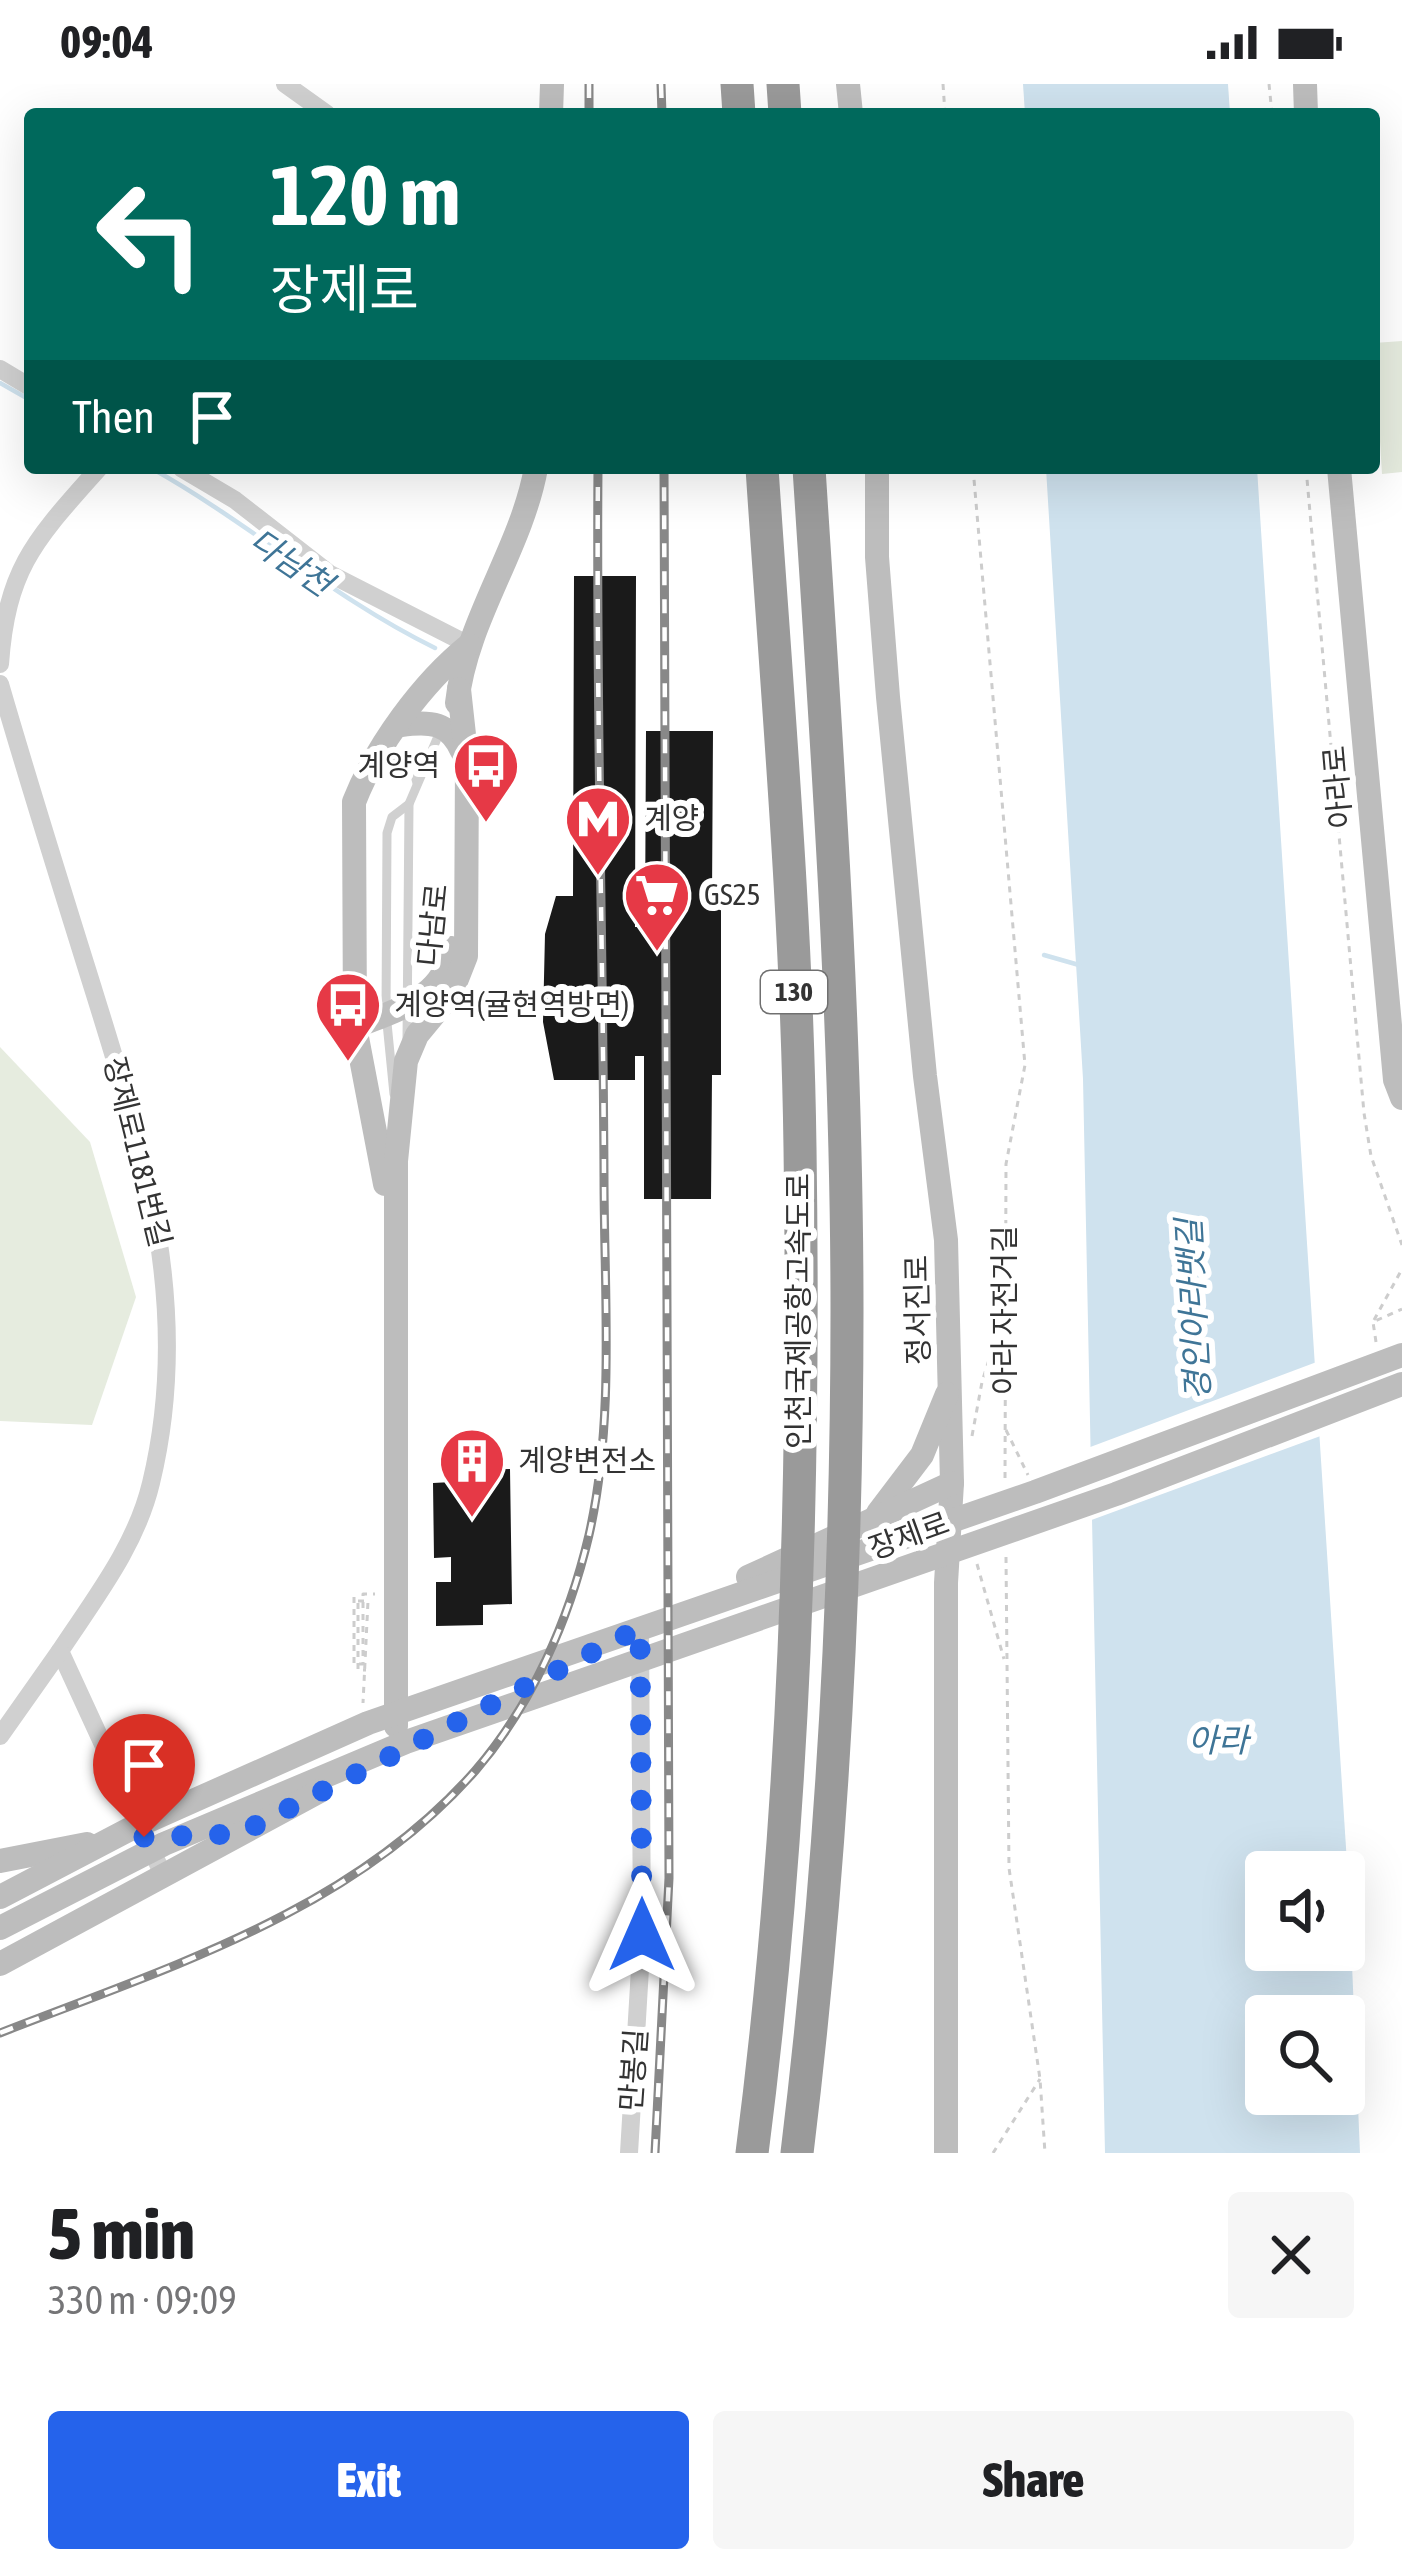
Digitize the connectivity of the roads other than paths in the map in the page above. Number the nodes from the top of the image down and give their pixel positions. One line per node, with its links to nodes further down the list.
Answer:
1 (285, 84): 2 (street)
2 (319, 108)
3 (94, 474): 11 (street)
4 (191, 474): 10 (street)
5 (535, 474): 10 (street, 다남로)
6 (762, 474): 49 (highway, 인천국제공항고속도로 / 130)
7 (808, 474): 50 (highway, 인천국제공항고속도로 / 130)
8 (877, 474): 28 (street, 정서진로)
9 (1340, 474): 23 (street, 아라로)
10 (469, 645): 13 (street, 다남로); 14 (street, 다남로)
11 (0, 664)
12 (0, 684): 33 (street, 장제로1181번길)
13 (459, 689): 15 (street, 다남로); 16 (street, 다남로)
14 (401, 724): 15 (street); 18 (street, 다남로)
15 (448, 730): 16 (street); 17 (lane); 20 (street, 다남로)
16 (467, 762): 22 (street, 다남로)
17 (417, 783): 18 (lane); 19 (lane)
18 (354, 802): 21 (street, 다남로)
19 (409, 804): 20 (lane); 20 (lane)
20 (398, 1009): 21 (street, 다남로); 22 (lane); 24 (lane)
21 (355, 1027): 25 (street, 다남로)
22 (406, 1060): 24 (street, 다남로)
23 (1402, 1098)
24 (399, 1117): 25 (street, 다남로)
25 (392, 1222): 34 (street, 다남로)
26 (1402, 1355): 45 (street, 장제로)
27 (1402, 1384): 46 (street, 장제로)
28 (950, 1386): 29 (street, 정서진로); 30 (street)
29 (952, 1483): 30 (street, 장제로); 31 (street, 정서진로)
30 (875, 1516): 31 (street); 32 (street, 장제로)
31 (946, 1583): 51 (street, 정서진로)
32 (640, 1628): 35 (street, 장제로); 48 (street, 만봉길)
33 (60, 1651): 36 (street, 장제로1181번길); 38 (street)
34 (396, 1651): 35 (street); 37 (street, 다남로); 39 (street)
35 (499, 1698): 37 (street, 장제로)
36 (0, 1736)
37 (396, 1752): 39 (street, 장제로)
38 (130, 1805): 41 (street); 42 (street)
39 (269, 1817): 40 (street, 장제로)
40 (239, 1834): 41 (street, 장제로); 44 (street, 장제로)
41 (144, 1837): 42 (street, 장제로); 44 (street)
42 (106, 1842): 43 (street, 장제로)
43 (0, 1861)
44 (164, 1877): 47 (street, 장제로)
45 (0, 1897)
46 (0, 1928)
47 (0, 1964)
48 (629, 2153)
49 (752, 2153)
50 (797, 2153)
51 (946, 2153)

